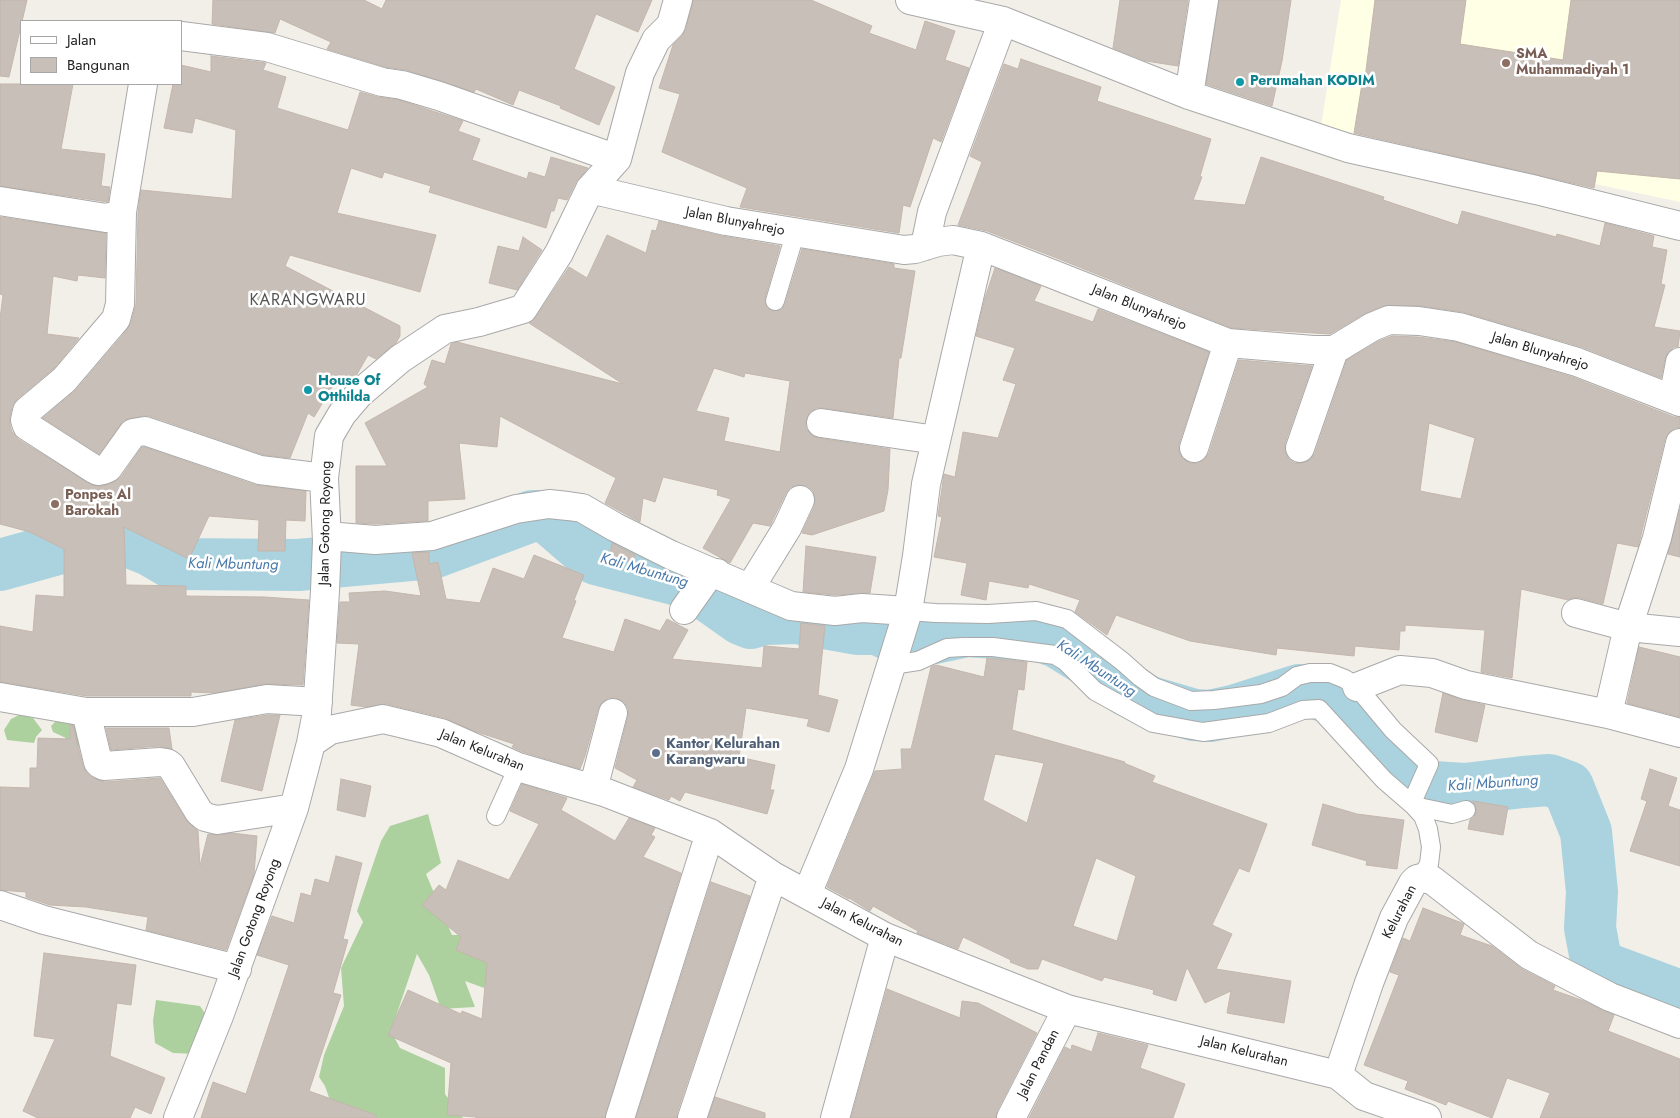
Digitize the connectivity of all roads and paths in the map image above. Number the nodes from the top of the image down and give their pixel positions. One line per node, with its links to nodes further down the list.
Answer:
1 (678, 0): 8 (street, Jalan Gotong Royong)
2 (910, 0): 4 (street)
3 (1204, 0): 7 (street)
4 (1003, 21): 7 (street); 14 (street)
5 (182, 36): 8 (street)
6 (143, 85): 11 (street)
7 (1189, 95): 12 (street)
8 (617, 159): 9 (street, Jalan Gotong Royong)
9 (590, 189): 13 (street, Jalan Blunyahrejo); 26 (street, Jalan Gotong Royong)
10 (0, 201): 11 (street)
11 (122, 212): 26 (street)
12 (1680, 226)
13 (796, 234): 14 (street, Jalan Blunyahrejo); 16 (lane)
14 (924, 246): 15 (street, Jalan Blunyahrejo)
15 (981, 246): 17 (street, Jalan Blunyahrejo); 22 (street)
16 (775, 301)
17 (1228, 343): 18 (street, Jalan Blunyahrejo); 24 (street)
18 (1334, 350): 20 (street, Jalan Blunyahrejo); 25 (street)
19 (1680, 362): 20 (street)
20 (1676, 400)
21 (822, 424): 22 (street)
22 (936, 440): 30 (street)
23 (1680, 443): 32 (street)
24 (1194, 448)
25 (1300, 448)
26 (324, 478): 28 (street, Jalan Gotong Royong)
27 (800, 500): 29 (street)
28 (327, 539): 29 (street); 37 (street, Jalan Gotong Royong)
29 (750, 588): 30 (street)
30 (908, 611): 34 (street); 35 (lane)
31 (1576, 613): 32 (street)
32 (1628, 627): 33 (street); 40 (street)
33 (1680, 632)
34 (893, 662): 46 (lane); 53 (street)
35 (1357, 687): 40 (street); 46 (lane)
36 (0, 697): 38 (street)
37 (318, 707): 38 (street); 41 (street); 43 (street, Jalan Gotong Royong)
38 (86, 712): 47 (street)
39 (613, 713): 45 (street)
40 (1608, 714): 42 (street)
41 (383, 719): 43 (street, Jalan Kelurahan); 44 (street, Jalan Kelurahan)
42 (1680, 732)
43 (311, 743): 47 (street, Jalan Gotong Royong)
44 (518, 767): 45 (street, Jalan Kelurahan); 49 (lane)
45 (593, 788): 50 (street, Jalan Kelurahan)
46 (1414, 802): 48 (lane); 52 (lane)
47 (294, 808): 56 (street, Jalan Gotong Royong)
48 (1466, 810)
49 (496, 816)
50 (710, 833): 51 (street, Jalan Kelurahan); 62 (street)
51 (773, 876): 53 (street, Jalan Kelurahan); 63 (street)
52 (1421, 878): 58 (street, Kelurahan); 59 (street, Kelurahan)
53 (807, 894): 55 (street, Jalan Kelurahan)
54 (0, 905): 56 (street)
55 (885, 937): 57 (street, Jalan Kelurahan); 64 (street)
56 (236, 969): 61 (street, Jalan Gotong Royong)
57 (1067, 1009): 59 (street, Jalan Kelurahan); 65 (street, Jalan Pandan)
58 (1680, 1024)
59 (1338, 1075): 60 (street, Jalan Kelurahan)
60 (1360, 1107): 66 (street, Jalan Kelurahan)
61 (178, 1118)
62 (620, 1118)
63 (692, 1118)
64 (835, 1118)
65 (1011, 1118)
66 (1427, 1118)

